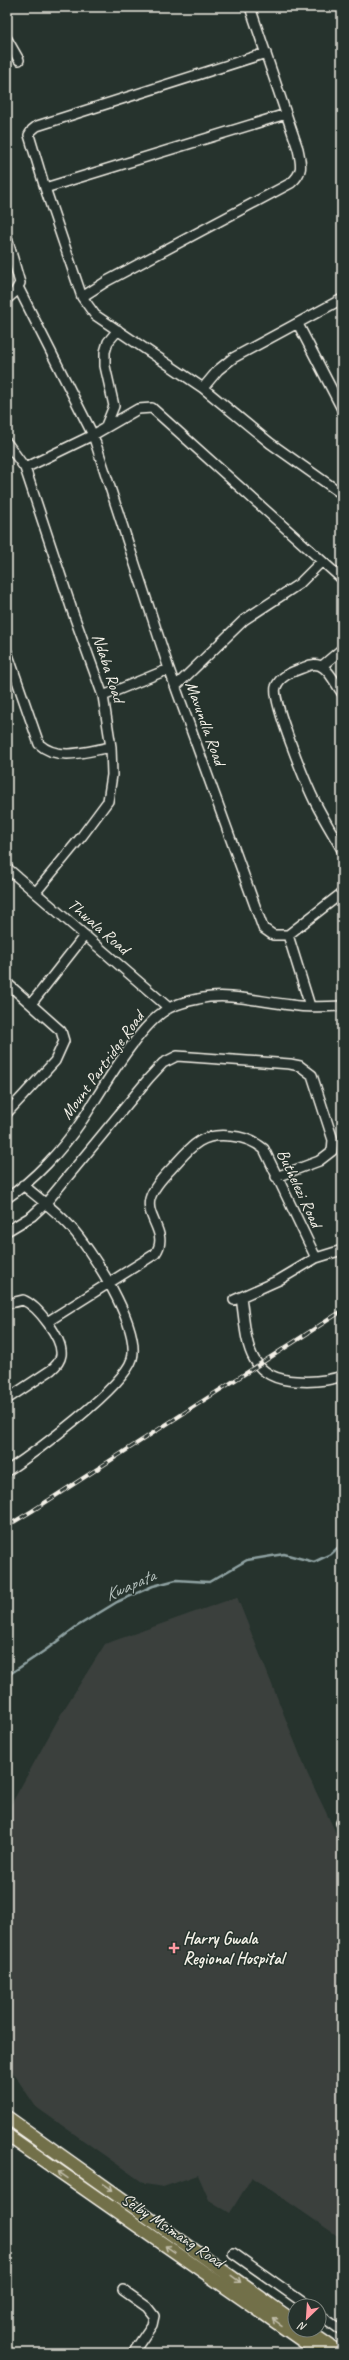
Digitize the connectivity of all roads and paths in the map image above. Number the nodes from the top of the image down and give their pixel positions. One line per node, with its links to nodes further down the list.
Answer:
1 (250, 7): 3 (street)
2 (7, 39): 4 (street)
3 (266, 53): 5 (street); 6 (street)
4 (19, 60)
5 (286, 114): 6 (street); 9 (street)
6 (45, 188): 9 (street)
7 (7, 238): 8 (street)
8 (18, 287): 10 (street); 18 (street, Mavundla Road)
9 (82, 297): 13 (street)
10 (7, 299)
11 (342, 299): 12 (street)
12 (298, 324): 14 (street); 15 (street)
13 (118, 330): 14 (street); 17 (street)
14 (203, 388): 21 (street)
15 (339, 393): 16 (street)
16 (342, 410)
17 (105, 428): 18 (street); 22 (street)
18 (93, 435): 20 (street); 27 (street, Mavundla Road)
19 (7, 443): 20 (street, Ndaba Road)
20 (25, 468): 30 (street, Ndaba Road)
21 (342, 494)
22 (321, 562): 23 (street); 28 (street)
23 (342, 579)
24 (342, 649): 26 (street)
25 (7, 652): 31 (street)
26 (322, 666): 29 (street); 32 (street)
27 (169, 669): 28 (street, Mavundla Road); 30 (street)
28 (176, 686): 36 (street, Mavundla Road)
29 (342, 693)
30 (103, 696): 31 (street, Ndaba Road)
31 (111, 747): 34 (street, Ndaba Road)
32 (342, 850)
33 (7, 868): 34 (street, Thwala Road)
34 (36, 892): 37 (street, Thwala Road)
35 (342, 893): 36 (street)
36 (288, 934): 40 (street)
37 (84, 935): 39 (street); 42 (street, Thwala Road)
38 (7, 983): 39 (street)
39 (31, 1004): 43 (street)
40 (310, 1006): 41 (street, Mount Partridge Road); 42 (street, Mount Partridge Road)
41 (342, 1006)
42 (169, 1008): 45 (street, Mount Partridge Road)
43 (7, 1113)
44 (276, 1177): 47 (street); 50 (street, Buthelezi Road); 51 (street, Buthelezi Road)
45 (23, 1185): 46 (street, Mount Partridge Road); 47 (street)
46 (7, 1198)
47 (46, 1203): 48 (street); 51 (street)
48 (7, 1231)
49 (342, 1250): 50 (street)
50 (316, 1258): 54 (street)
51 (108, 1283): 53 (street, Buthelezi Road); 56 (street)
52 (7, 1304): 53 (street)
53 (47, 1322): 55 (street)
54 (342, 1376)
55 (7, 1399)
56 (7, 1472)
57 (7, 2117): 62 (main road, Selby Msimang Road, one-way to 62)
58 (7, 2135): 67 (main road, Selby Msimang Road, one-way to 58)
59 (233, 2252): 61 (street)
60 (123, 2290): 66 (street)
61 (297, 2298)
62 (287, 2316)
63 (327, 2319): 64 (street)
64 (341, 2327)
65 (318, 2338): 68 (main road)
66 (133, 2353)
67 (320, 2353)
68 (340, 2353)

